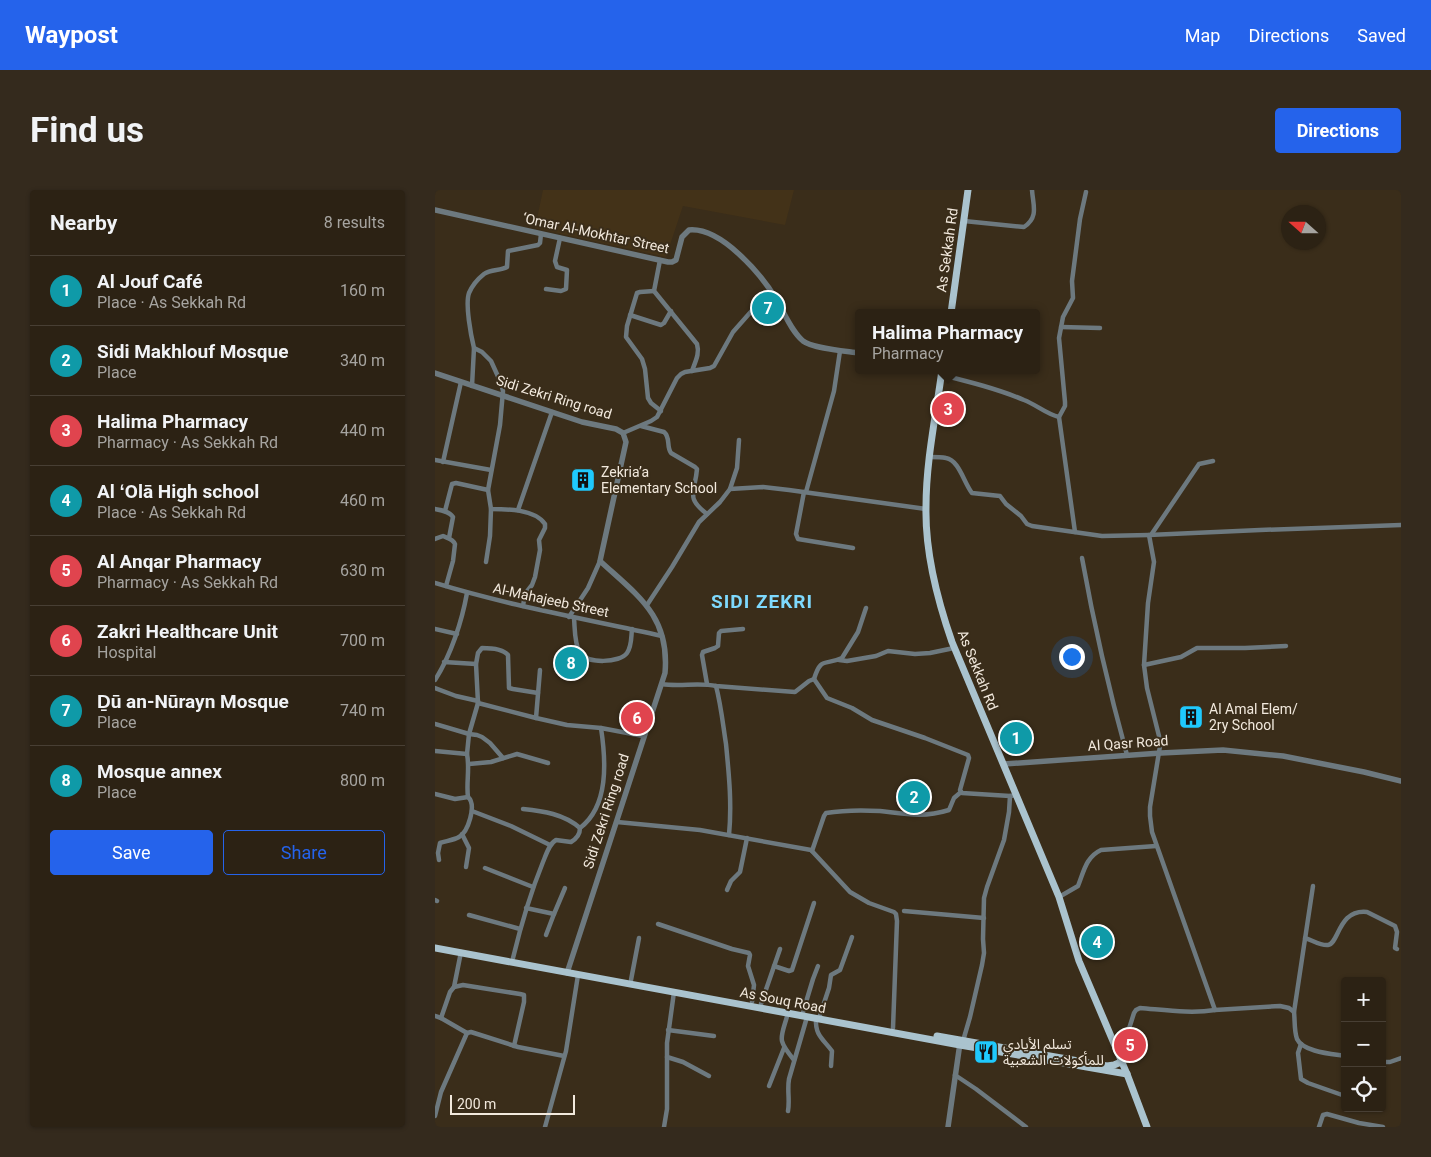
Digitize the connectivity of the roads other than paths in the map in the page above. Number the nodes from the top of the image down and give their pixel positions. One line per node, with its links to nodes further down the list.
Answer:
1 (968, 190): 5 (main road, As Sekkah Rd)
2 (1032, 190): 5 (street)
3 (1086, 192): 15 (street)
4 (435, 210): 6 (street, ‘Omar Al-Mokhtar Street)
5 (964, 221): 12 (main road, As Sekkah Rd)
6 (541, 234): 7 (street, ‘Omar Al-Mokhtar Street); 17 (street)
7 (560, 238): 8 (street, ‘Omar Al-Mokhtar Street); 9 (street)
8 (660, 260): 10 (street, ‘Omar Al-Mokhtar Street); 11 (street)
9 (546, 289)
10 (770, 290): 18 (street, ‘Omar Al-Mokhtar Street); 20 (street)
11 (654, 291): 13 (street); 14 (street)
12 (952, 309)
13 (671, 311): 14 (street); 20 (street)
14 (630, 315): 27 (street)
15 (1061, 327): 16 (street); 29 (street)
16 (1100, 328)
17 (474, 348): 25 (street); 26 (street)
18 (840, 351): 19 (street, ‘Omar Al-Mokhtar Street); 40 (street)
19 (855, 353)
20 (692, 371): 27 (street)
21 (435, 374): 24 (street, Sidi Zekri Ring road)
22 (942, 374): 33 (main road, As Sekkah Rd)
23 (948, 374): 29 (street)
24 (461, 382): 25 (street, Sidi Zekri Ring road); 36 (street)
25 (472, 386): 26 (street, Sidi Zekri Ring road)
26 (503, 396): 28 (street, Sidi Zekri Ring road); 37 (street)
27 (661, 411): 30 (street)
28 (552, 412): 31 (street, Sidi Zekri Ring road); 44 (street)
29 (1059, 417): 48 (street)
30 (641, 426): 31 (street); 46 (street)
31 (623, 433): 54 (street, Sidi Zekri Ring road)
32 (739, 440): 38 (street)
33 (930, 457): 43 (main road, As Sekkah Rd); 48 (street)
34 (435, 460): 36 (street)
35 (1213, 461): 49 (street)
36 (443, 462): 37 (street)
37 (491, 470): 39 (street)
38 (730, 489): 40 (street); 46 (street)
39 (489, 490): 42 (street); 45 (street)
40 (805, 492): 43 (street); 52 (street)
41 (435, 508): 45 (street)
42 (491, 509): 44 (street); 55 (street)
43 (925, 509): 69 (main road, As Sekkah Rd)
44 (518, 510): 60 (street)
45 (445, 511): 50 (street)
46 (707, 514): 59 (street)
47 (1401, 525): 49 (street)
48 (1075, 532): 49 (street)
49 (1150, 535): 73 (street)
50 (449, 538): 51 (street); 57 (street)
51 (435, 539)
52 (853, 548)
53 (1083, 558): 91 (street)
54 (600, 561): 59 (street, Sidi Zekri Ring road); 62 (street)
55 (486, 562)
56 (435, 583): 57 (street, Al-Mahajeeb Street)
57 (446, 586): 58 (street, Al-Mahajeeb Street)
58 (467, 593): 60 (street, Al-Mahajeeb Street); 66 (street)
59 (647, 605): 67 (street, Sidi Zekri Ring road)
60 (523, 606): 62 (street, Al-Mahajeeb Street)
61 (866, 608): 70 (street)
62 (571, 617): 64 (street, Al-Mahajeeb Street); 64 (street)
63 (435, 629): 66 (street)
64 (632, 629): 67 (street, Al-Mahajeeb Street)
65 (743, 629): 78 (street)
66 (457, 634): 71 (street)
67 (662, 636): 77 (street, Sidi Zekri Ring road)
68 (1286, 646): 73 (street)
69 (954, 648): 70 (street); 95 (main road, As Sekkah Rd)
70 (837, 660): 75 (street)
71 (444, 662): 72 (street); 76 (street)
72 (476, 664): 81 (street); 82 (street)
73 (1144, 665): 89 (street)
74 (540, 670): 81 (street)
75 (814, 679): 79 (street); 97 (street)
76 (435, 680)
77 (662, 684): 78 (street); 87 (street, Sidi Zekri Ring road)
78 (707, 684): 79 (street)
79 (716, 686): 106 (street)
80 (435, 688): 82 (street)
81 (538, 693): 83 (street)
82 (478, 702): 83 (street); 86 (street)
83 (536, 718): 85 (street)
84 (435, 724): 86 (street)
85 (601, 728): 87 (street); 104 (street)
86 (469, 734): 90 (street); 92 (street)
87 (643, 736): 103 (street, Sidi Zekri Ring road)
88 (435, 752): 90 (street)
89 (1159, 753): 91 (street, Al Qasr Road); 96 (street, Al Qasr Road); 109 (street)
90 (467, 754): 94 (street)
91 (1127, 756): 95 (street, Al Qasr Road)
92 (503, 758): 93 (street); 94 (street)
93 (548, 763)
94 (469, 764): 100 (street)
95 (1004, 764): 99 (main road, As Sekkah Rd)
96 (1401, 781)
97 (961, 792): 99 (street); 110 (street)
98 (435, 794): 100 (street)
99 (1013, 795): 118 (main road, As Sekkah Rd); 124 (street)
100 (468, 797): 102 (street)
101 (523, 809): 104 (street)
102 (472, 810): 105 (street); 108 (street)
103 (617, 822): 106 (street); 138 (street, Sidi Zekri Ring road)
104 (580, 828): 108 (street)
105 (463, 834): 111 (street); 112 (street)
106 (729, 835): 107 (street)
107 (747, 838): 110 (street); 117 (street)
108 (550, 845): 115 (street)
109 (1156, 846): 118 (street); 145 (street)
110 (812, 851): 152 (street)
111 (439, 860)
112 (466, 867)
113 (485, 868): 115 (street)
114 (1313, 886): 130 (street)
115 (533, 887): 120 (street)
116 (565, 888): 122 (street)
117 (727, 890)
118 (1059, 897): 158 (main road, As Sekkah Rd)
119 (815, 903): 136 (street)
120 (526, 908): 122 (street); 126 (street)
121 (903, 911): 124 (street)
122 (554, 914): 127 (street)
123 (469, 915): 126 (street)
124 (984, 918): 157 (street)
125 (657, 924): 143 (street)
126 (520, 929): 135 (street)
127 (546, 935)
128 (852, 937): 150 (street)
129 (639, 938): 140 (street)
130 (1305, 938): 133 (street); 146 (street)
131 (435, 946): 134 (main road, As Souq Road); 135 (main road, As Souq Road)
132 (780, 949): 136 (street)
133 (1397, 949)
134 (461, 952): 138 (main road, As Souq Road); 141 (street)
135 (513, 958): 138 (main road, As Souq Road)
136 (774, 966): 144 (street)
137 (818, 966): 148 (street)
138 (567, 971): 139 (main road, As Souq Road); 140 (main road, As Souq Road)
139 (578, 975): 142 (main road, As Souq Road); 163 (street)
140 (631, 980): 143 (main road, As Souq Road)
141 (454, 987): 151 (street); 160 (street)
142 (674, 992): 147 (main road, As Souq Road); 153 (street)
143 (752, 1002): 144 (main road, As Souq Road)
144 (761, 1004): 148 (main road, As Souq Road)
145 (1215, 1010): 146 (street); 155 (street)
146 (1294, 1012): 159 (street)
147 (788, 1013): 148 (main road, As Souq Road); 161 (street)
148 (805, 1014): 150 (main road, As Souq Road); 166 (street)
149 (435, 1016): 151 (street)
150 (818, 1017): 152 (main road, As Souq Road); 157 (main road, As Souq Road); 169 (street)
151 (441, 1018): 154 (street)
152 (893, 1028): 157 (main road, As Souq Road)
153 (668, 1030): 156 (street); 164 (street)
154 (467, 1033): 160 (street); 176 (street)
155 (1128, 1033): 158 (street); 167 (street)
156 (714, 1036)
157 (961, 1042): 167 (main road, As Souq Road); 170 (main road, As Souq Road); 171 (street)
158 (1113, 1043): 167 (main road, As Sekkah Rd)
159 (1301, 1044): 162 (street); 174 (street)
160 (514, 1046): 163 (street)
161 (784, 1048): 166 (street); 173 (street)
162 (1341, 1055)
163 (564, 1056): 177 (street)
164 (667, 1057): 172 (street); 178 (street)
165 (1401, 1058): 168 (street)
166 (794, 1060): 175 (street)
167 (1120, 1060): 170 (main road, As Sekkah Rd)
168 (1386, 1062)
169 (831, 1066)
170 (1127, 1074): 181 (main road, As Sekkah Rd)
171 (955, 1075): 179 (street); 180 (street)
172 (709, 1076)
173 (769, 1086)
174 (1341, 1095)
175 (788, 1111)
176 (435, 1116)
177 (545, 1127)
178 (664, 1127)
179 (948, 1127)
180 (1026, 1127)
181 (1147, 1127)
182 (1319, 1127): 183 (street)
183 (1383, 1127)

